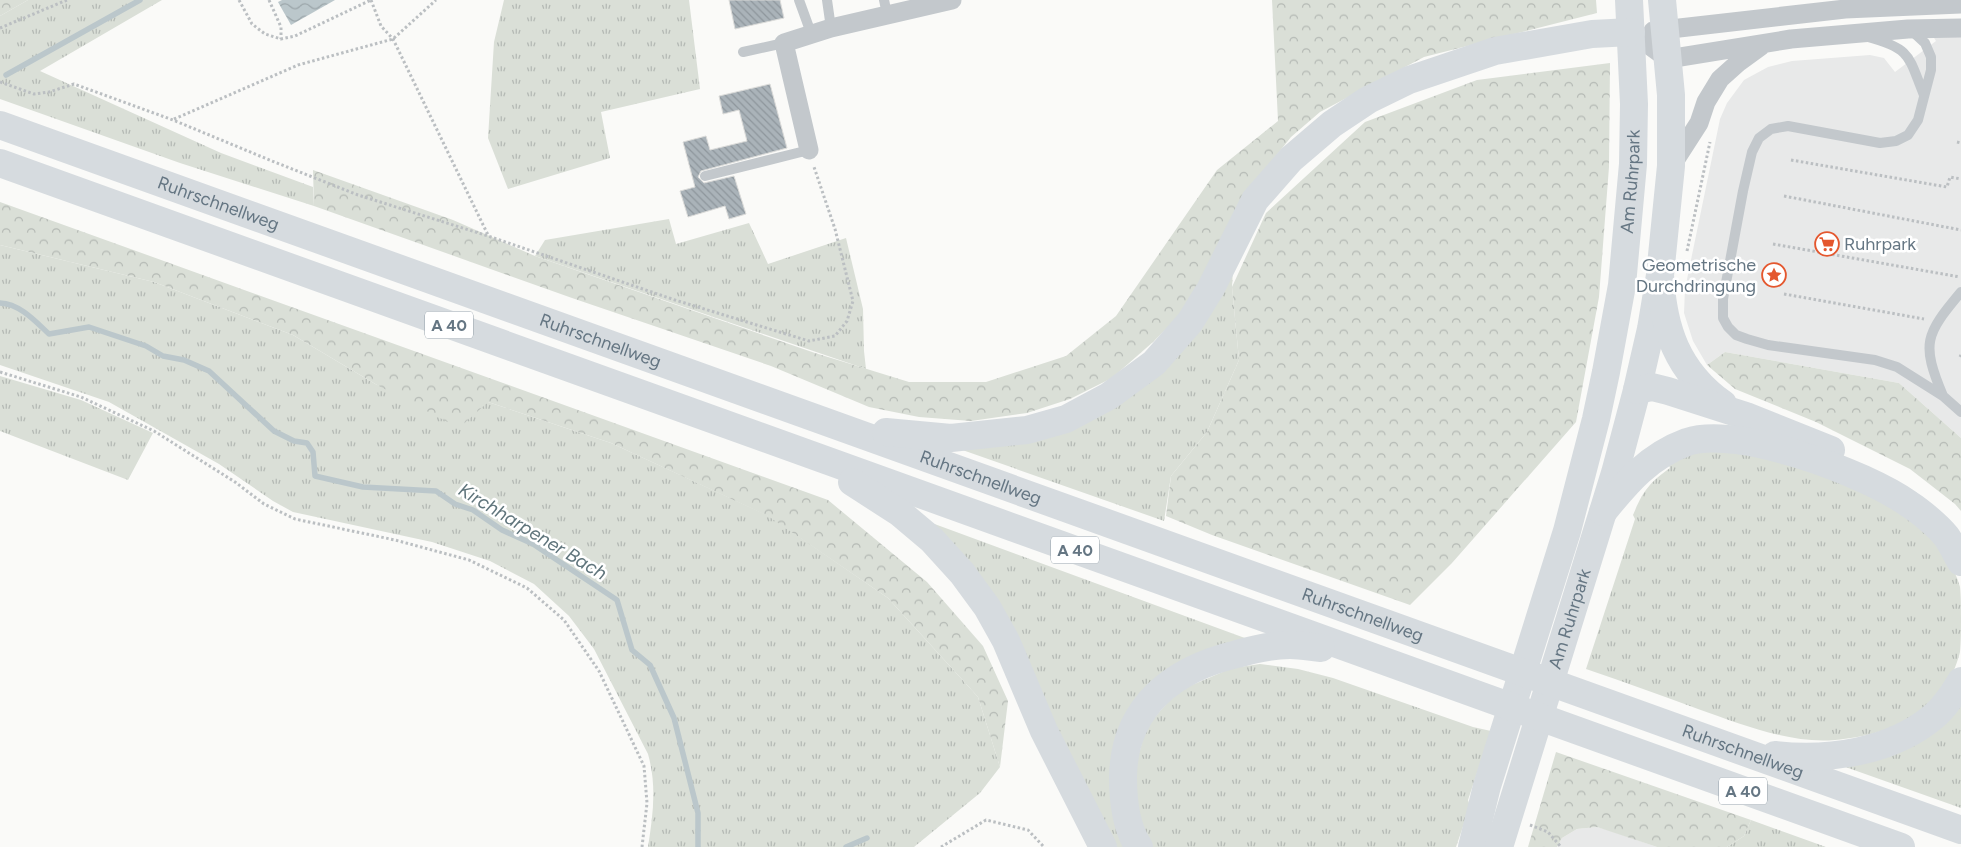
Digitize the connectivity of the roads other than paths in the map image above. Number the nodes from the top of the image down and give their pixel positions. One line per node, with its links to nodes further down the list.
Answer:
1 (799, 0): 13 (lane)
2 (826, 0): 8 (lane)
3 (952, 0): 7 (street)
4 (1629, 0): 12 (main road, Am Ruhrpark)
5 (1662, 0): 11 (main road, Am Ruhrpark)
6 (1961, 4): 11 (street)
7 (886, 7): 8 (street)
8 (831, 28): 13 (street)
9 (1961, 28): 10 (street)
10 (1908, 29): 14 (street); 19 (lane)
11 (1666, 31): 12 (street); 18 (main road, Am Ruhrpark)
12 (1632, 32): 18 (street); 29 (main road); 32 (main road, Am Ruhrpark)
13 (811, 33): 15 (street)
14 (1856, 33): 16 (street); 19 (lane)
15 (784, 44): 17 (lane); 21 (street)
16 (1764, 44): 18 (street); 23 (street)
17 (744, 52)
18 (1668, 59): 23 (main road, Am Ruhrpark)
19 (1924, 95): 28 (lane)
20 (0, 125): 29 (main road, Ruhrschnellweg / A 40)
21 (809, 150): 24 (lane)
22 (0, 163): 33 (main road, Ruhrschnellweg / A 40)
23 (1671, 166): 25 (main road, Am Ruhrpark)
24 (705, 176)
25 (1660, 275): 27 (main road, Am Ruhrpark); 31 (main road)
26 (1961, 292): 28 (lane)
27 (1637, 390): 31 (main road); 32 (main road); 34 (main road, Am Ruhrpark)
28 (1943, 396): 30 (lane)
29 (778, 405): 39 (main road, Ruhrschnellweg / A 40)
30 (1961, 412)
31 (1746, 416): 35 (main road)
32 (1596, 419): 43 (main road, Am Ruhrpark)
33 (763, 438): 37 (main road, Ruhrschnellweg / A 40); 41 (main road)
34 (1604, 512): 36 (main road); 44 (main road, Am Ruhrpark)
35 (1961, 530)
36 (1961, 562)
37 (1387, 662): 42 (main road); 45 (main road, Ruhrschnellweg / A 40)
38 (1961, 681): 39 (main road)
39 (1722, 744): 40 (main road, Ruhrschnellweg / A 40)
40 (1961, 830)
41 (1103, 847)
42 (1138, 847)
43 (1472, 847)
44 (1499, 847)
45 (1901, 847)

